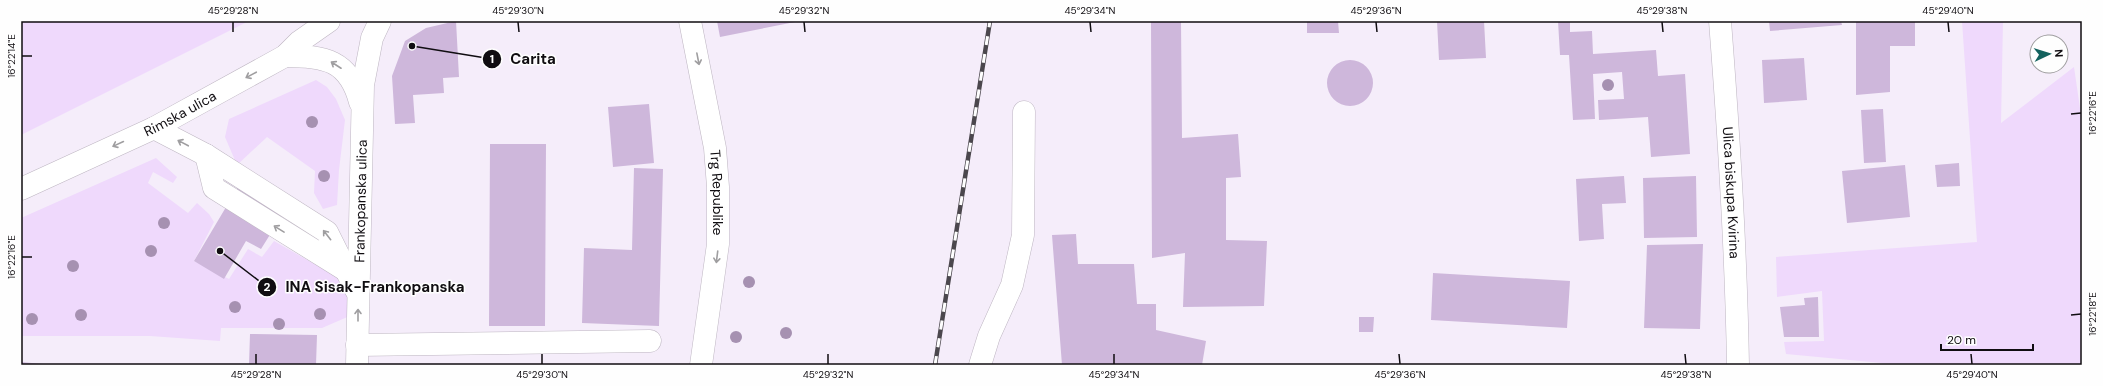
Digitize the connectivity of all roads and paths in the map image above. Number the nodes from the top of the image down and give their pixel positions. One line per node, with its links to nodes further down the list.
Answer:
1 (329, 21): 5 (street, Rimska ulica)
2 (380, 21): 6 (street, Frankopanska ulica)
3 (690, 21): 13 (street, Trg Republike, one-way to 13)
4 (1720, 21): 15 (street, Ulica biskupa Kvirina)
5 (285, 56): 6 (street, Frankopanska ulica, one-way to 5); 8 (street, Rimska ulica, one-way to 8)
6 (362, 109): 10 (street, Frankopanska ulica)
7 (1024, 112): 14 (street)
8 (154, 128): 9 (street, Rimska ulica, one-way to 9); 10 (street, one-way to 8)
9 (21, 189)
10 (358, 294): 12 (street, Frankopanska ulica, one-way to 10)
11 (650, 341): 12 (street)
12 (357, 355)
13 (701, 365)
14 (980, 365)
15 (1738, 365)

